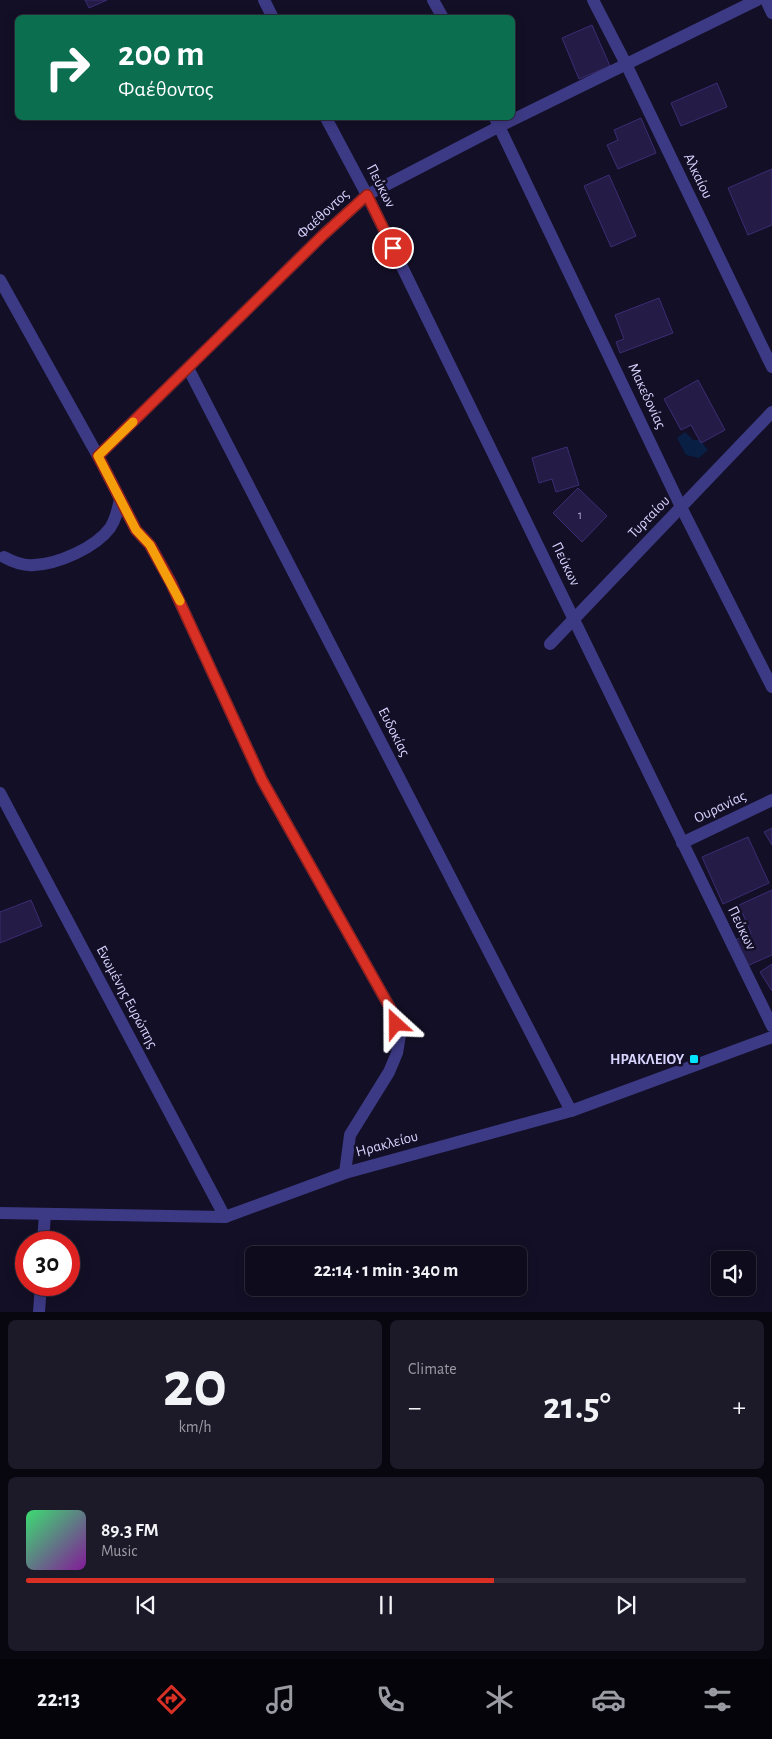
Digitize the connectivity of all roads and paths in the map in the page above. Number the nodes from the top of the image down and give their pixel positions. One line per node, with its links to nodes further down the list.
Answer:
1 (264, 0): 7 (street)
2 (433, 0): 8 (street)
3 (593, 0): 9 (street, Αλκαίου)
4 (757, 0): 9 (street, Φαέθοντος)
5 (766, 0): 6 (street)
6 (772, 13)
7 (272, 15)
8 (440, 15)
9 (626, 64): 10 (street, Φαέθοντος); 15 (street, Αλκαίου)
10 (515, 114)
11 (327, 120): 13 (street, Πεύκων)
12 (497, 122): 13 (street, Φαέθοντος); 20 (street, Μακεδονίας)
13 (367, 195): 16 (street, Φαέθοντος); 22 (street, Πεύκων)
14 (0, 280): 18 (street)
15 (772, 367)
16 (188, 368): 18 (street, Φαέθοντος); 30 (street, Ευδοκίας)
17 (772, 412): 20 (street, Τυρταίου)
18 (98, 456): 19 (street)
19 (120, 499): 21 (street); 31 (street)
20 (681, 507): 22 (street, Τυρταίου); 24 (street, Μακεδονίας)
21 (4, 557)
22 (575, 619): 23 (street, Τυρταίου); 27 (street, Πεύκων)
23 (550, 644)
24 (772, 688)
25 (0, 793): 34 (street, Ενωμένης Ευρώπης)
26 (772, 800): 27 (street, Ουρανίας)
27 (682, 843): 28 (street, Πεύκων)
28 (772, 1026)
29 (772, 1037): 30 (street, Ηρακλείου)
30 (571, 1111): 31 (street, Ηρακλείου)
31 (346, 1173): 34 (street, Ηρακλείου)
32 (0, 1213): 33 (street, Ηρακλείου)
33 (45, 1214): 34 (street, Ηρακλείου); 35 (street)
34 (225, 1216)
35 (44, 1231)
36 (40, 1296): 37 (street)
37 (39, 1312)

